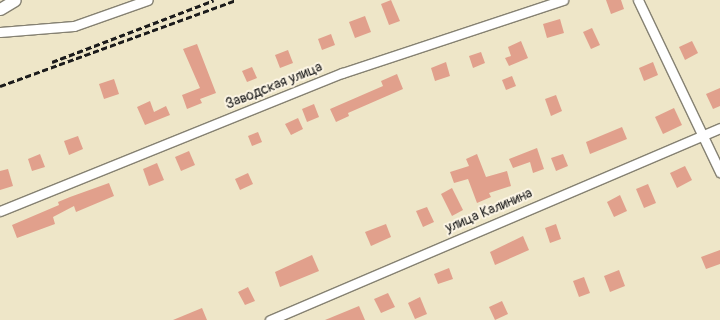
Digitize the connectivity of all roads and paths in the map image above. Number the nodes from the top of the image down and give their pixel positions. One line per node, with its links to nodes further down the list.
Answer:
1 (15, 0): 5 (street)
2 (148, 0): 6 (street)
3 (563, 0): 10 (street, Заводская улица)
4 (638, 0): 8 (street)
5 (0, 9)
6 (0, 32)
7 (720, 128): 8 (street, улица Калинина)
8 (702, 135): 9 (street); 11 (street, улица Калинина)
9 (720, 172)
10 (0, 211)
11 (270, 320)

